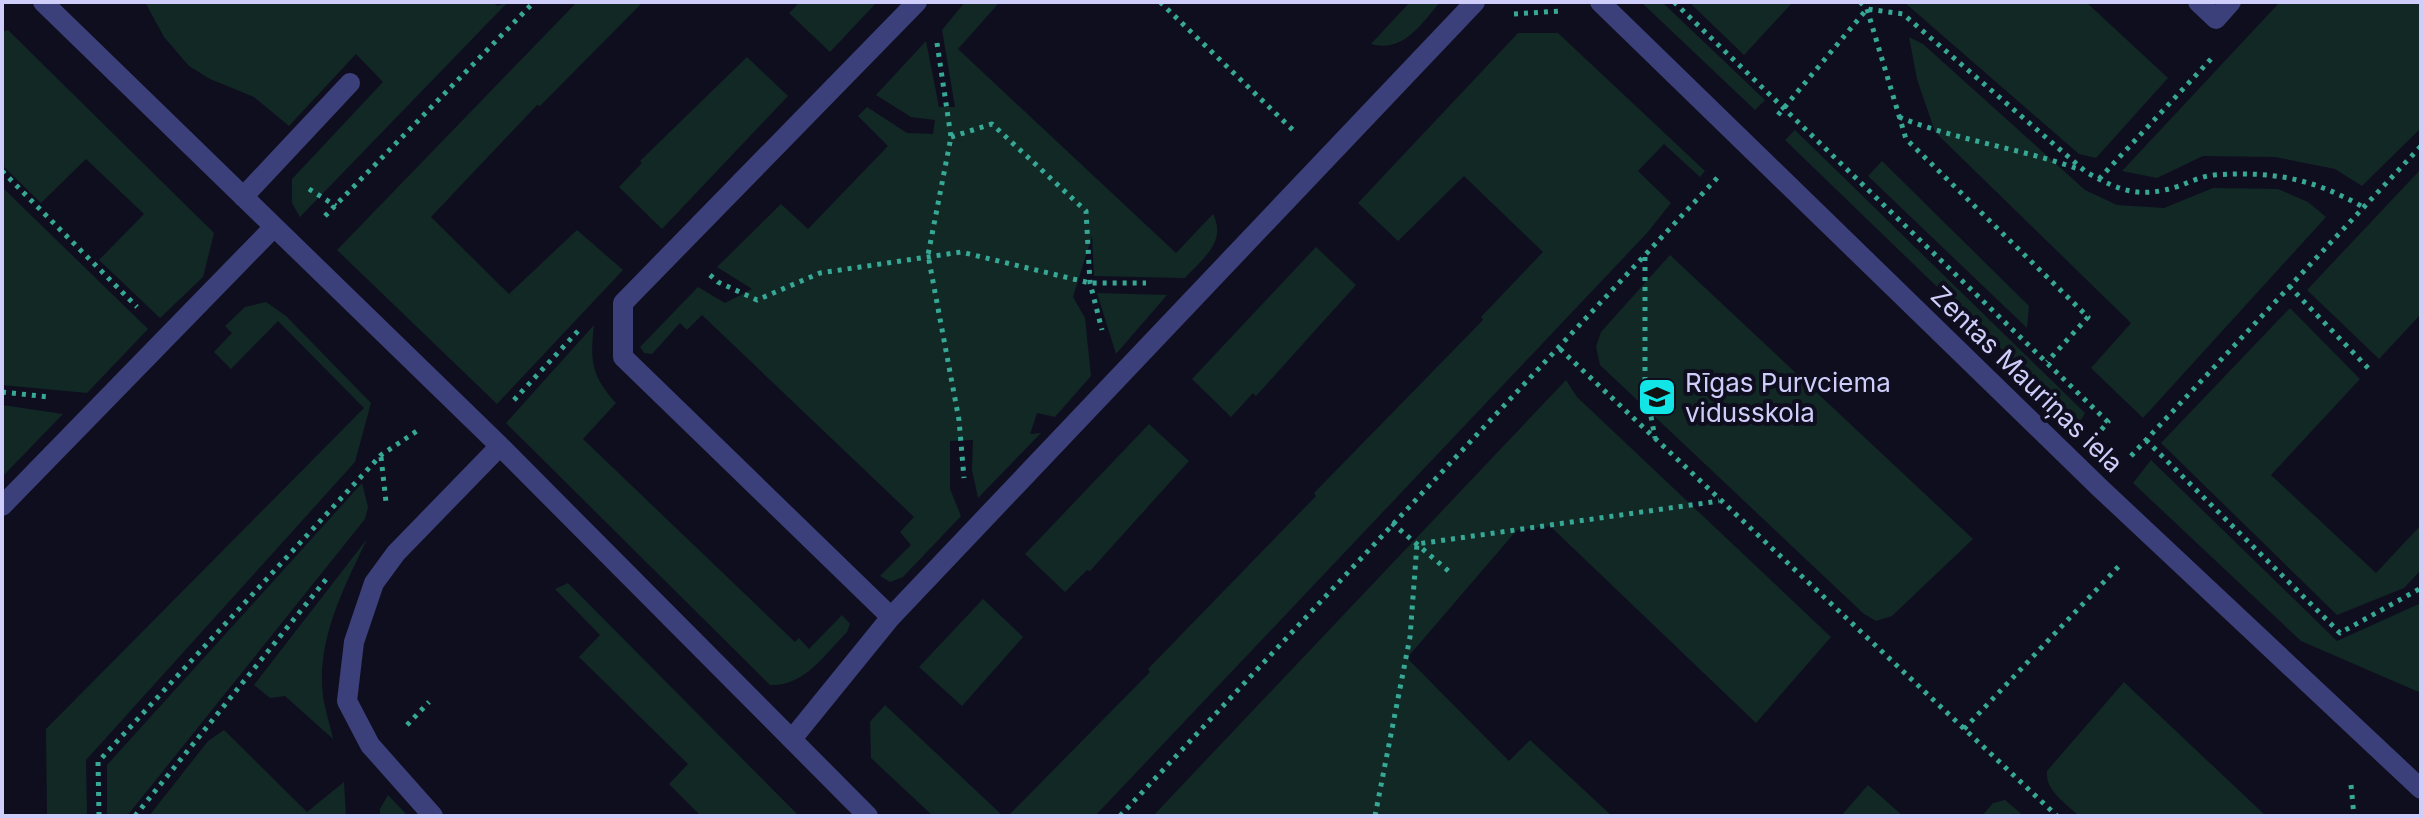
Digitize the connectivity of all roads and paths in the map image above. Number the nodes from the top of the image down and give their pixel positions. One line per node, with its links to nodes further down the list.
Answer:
1 (43, 2): 25 (street)
2 (534, 2): 26 (path)
3 (917, 2): 30 (street)
4 (1160, 2): 20 (path)
5 (1475, 2): 20 (street)
6 (1600, 2): 18 (street, Zentas Mauriņas iela)
7 (1860, 2): 10 (path)
8 (2198, 2): 13 (street)
9 (2231, 2): 13 (street)
10 (1867, 9): 16 (path); 18 (path); 22 (path)
11 (1564, 11): 12 (path)
12 (1508, 15)
13 (2216, 19): 23 (path)
14 (935, 32): 17 (path)
15 (350, 83): 25 (street)
16 (1899, 117): 22 (path); 39 (path)
17 (951, 137): 31 (path); 33 (path)
18 (1748, 144): 32 (path); 63 (street, Zentas Mauriņas iela)
19 (2421, 146): 27 (path)
20 (1325, 160): 34 (street)
21 (2, 171): 37 (path)
22 (2086, 172): 23 (path)
23 (2099, 179): 27 (path)
24 (303, 185): 26 (path)
25 (243, 197): 29 (street)
26 (336, 206): 28 (path)
27 (2363, 207): 35 (path)
28 (324, 217)
29 (274, 227): 37 (street); 42 (street)
30 (682, 243): 31 (path); 57 (street)
31 (928, 255): 33 (path); 51 (path)
32 (1645, 257): 38 (path); 44 (path)
33 (1090, 283): 34 (path); 41 (path)
34 (1207, 284): 41 (street)
35 (2289, 286): 40 (path); 45 (path)
36 (588, 321): 43 (path)
37 (167, 336): 49 (street)
38 (1560, 349): 44 (path); 50 (path)
39 (2047, 362)
40 (2369, 369)
41 (1115, 381): 51 (street)
42 (442, 390): 43 (street); 64 (path)
43 (485, 432): 46 (street)
44 (1655, 439): 48 (path)
45 (2146, 440): 47 (path); 56 (path)
46 (500, 446): 61 (street); 66 (street)
47 (2126, 462)
48 (1720, 501): 52 (path); 60 (path)
49 (2, 506)
50 (1392, 523): 52 (path); 68 (path)
51 (977, 526): 57 (street)
52 (1417, 544): 55 (path); 69 (path)
53 (2125, 559): 60 (path)
54 (338, 564): 65 (path)
55 (1452, 574)
56 (2421, 588)
57 (891, 617): 61 (street)
58 (429, 702): 59 (path)
59 (404, 729)
60 (1964, 729): 70 (path)
61 (792, 739): 67 (street)
62 (2351, 778): 71 (path)
63 (2421, 789)
64 (99, 816)
65 (135, 816)
66 (433, 816)
67 (868, 816)
68 (1120, 816)
69 (1375, 816)
70 (2057, 816)
71 (2354, 816)

